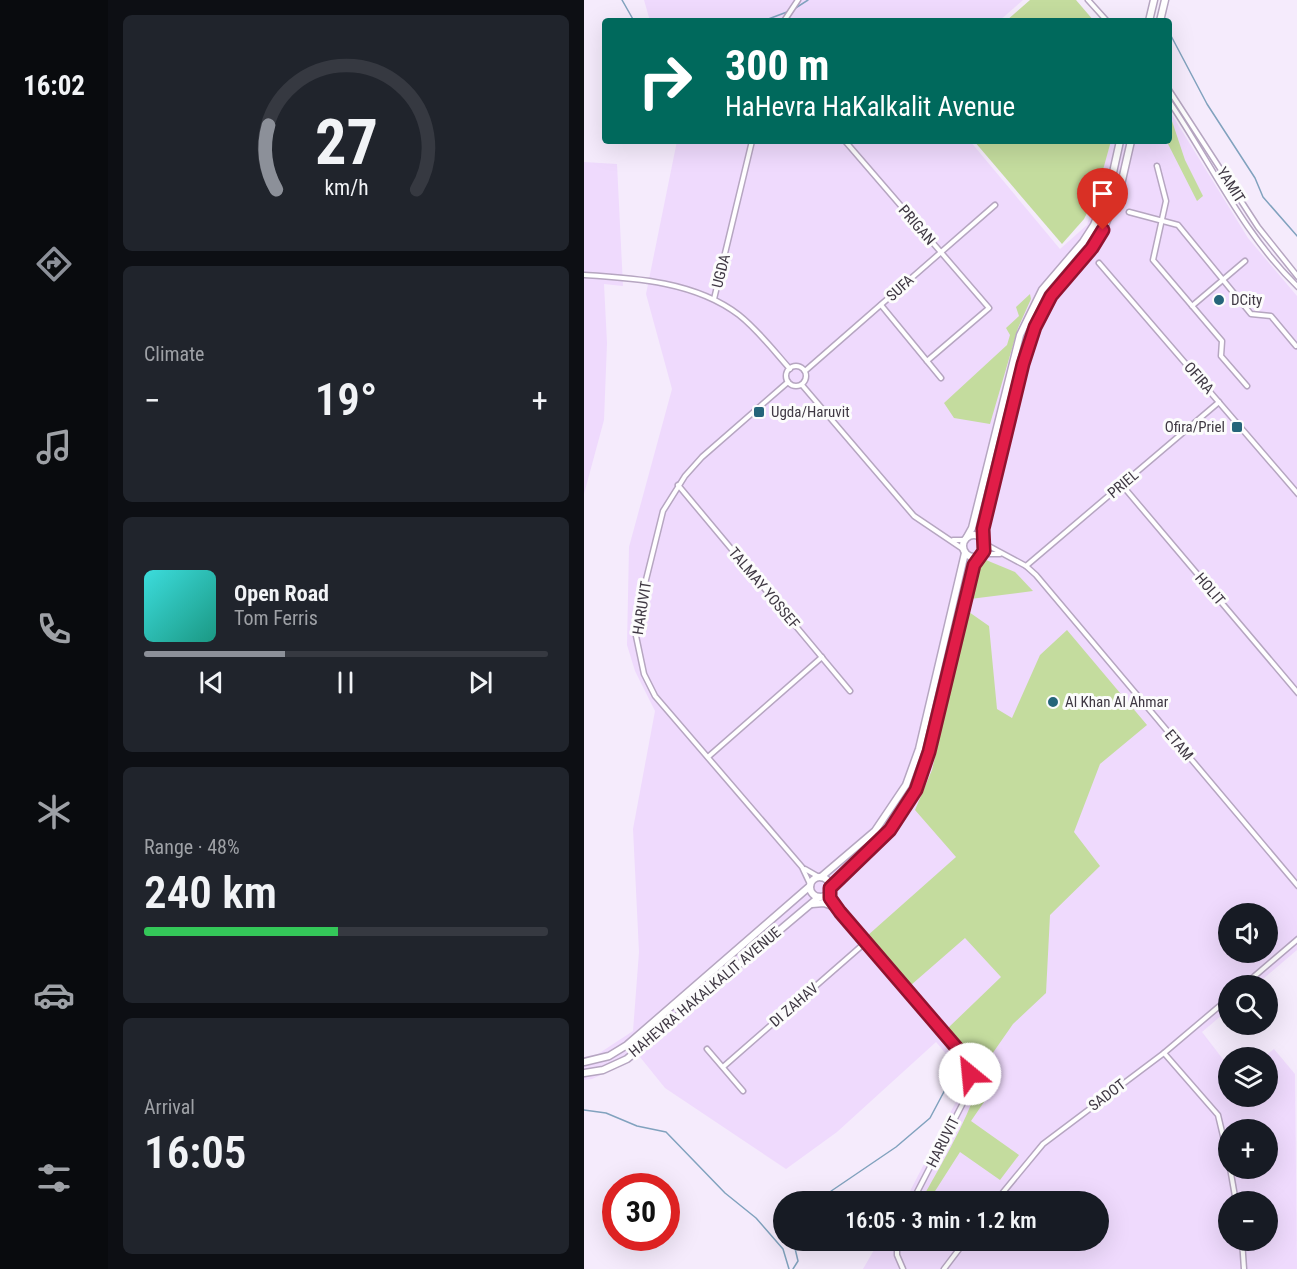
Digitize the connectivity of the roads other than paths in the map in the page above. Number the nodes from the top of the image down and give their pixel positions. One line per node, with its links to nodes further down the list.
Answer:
1 (798, 0): 5 (street)
2 (1088, 0): 6 (street)
3 (1154, 0): 7 (main road)
4 (1165, 0): 8 (main road)
5 (787, 18)
6 (1103, 18)
7 (1150, 18)
8 (1161, 18)
9 (1172, 95): 23 (street, YAMIT)
10 (1172, 106): 25 (street, YAMIT)
11 (751, 144): 26 (street, UGDA)
12 (848, 144): 19 (street, PRIGAN)
13 (1119, 144): 42 (main road)
14 (1130, 144): 43 (main road)
15 (1157, 166): 18 (street)
16 (995, 205): 19 (street, SUFA)
17 (1129, 212): 18 (street)
18 (1163, 221): 24 (street); 28 (street)
19 (941, 252): 27 (street, SUFA); 30 (street, PRIGAN)
20 (1245, 261): 24 (street)
21 (1099, 263): 37 (street, OFIRA)
22 (584, 275): 26 (street)
23 (1298, 276)
24 (1223, 280): 28 (street); 29 (street)
25 (1298, 287)
26 (714, 299): 31 (street, UGDA)
27 (881, 305): 30 (street); 32 (street, SUFA)
28 (1192, 306): 36 (street)
29 (1296, 346)
30 (927, 361): 33 (street)
31 (790, 369): 32 (street); 34 (street)
32 (805, 371): 35 (street)
33 (941, 378)
34 (788, 382): 35 (street); 38 (street, HARUVIT)
35 (802, 385): 41 (street)
36 (1247, 386)
37 (1219, 402): 39 (street, PRIEL); 40 (street, OFIRA)
38 (678, 485): 48 (street, TALMAY YOSSEF); 51 (street, HARUVIT)
39 (1122, 485): 47 (street, PRIEL); 50 (street, HOLIT)
40 (1298, 494)
41 (949, 539): 42 (street); 44 (street)
42 (965, 539): 43 (main road); 44 (main road)
43 (984, 542): 45 (main road); 46 (street, ETAM)
44 (964, 551): 45 (main road); 53 (main road)
45 (981, 555): 46 (street, ETAM); 56 (main road)
46 (1007, 556): 47 (street, ETAM)
47 (1026, 566): 55 (street, ETAM)
48 (822, 657): 49 (street, TALMAY YOSSEF); 51 (street)
49 (850, 691)
50 (1298, 693)
51 (708, 757): 52 (street, HARUVIT)
52 (802, 867): 53 (street, HARUVIT); 54 (street, HARUVIT)
53 (820, 877): 54 (main road); 56 (main road)
54 (810, 885): 57 (main road); 66 (main road, HAHEVRA HAKALKALIT AVENUE)
55 (1298, 886)
56 (830, 889): 57 (main road); 59 (street, HARUVIT)
57 (820, 897): 58 (main road, HAHEVRA HAKALKALIT AVENUE); 59 (street, HARUVIT)
58 (804, 908): 59 (main road); 68 (main road, HAHEVRA HAKALKALIT AVENUE)
59 (837, 909): 61 (street, HARUVIT)
60 (1298, 939): 62 (street)
61 (866, 942): 67 (street, DI ZAHAV); 71 (street, HARUVIT)
62 (1256, 975)
63 (1218, 1007): 65 (street, SADOT)
64 (707, 1048): 67 (street)
65 (1164, 1053): 70 (street); 72 (street, SADOT)
66 (584, 1062)
67 (723, 1067): 69 (street)
68 (584, 1073)
69 (743, 1091)
70 (1219, 1119)
71 (918, 1191)
72 (1004, 1191)
73 (897, 1251): 76 (street)
74 (958, 1251): 77 (street)
75 (1243, 1251): 78 (street)
76 (903, 1269)
77 (944, 1269)
78 (1244, 1269)

